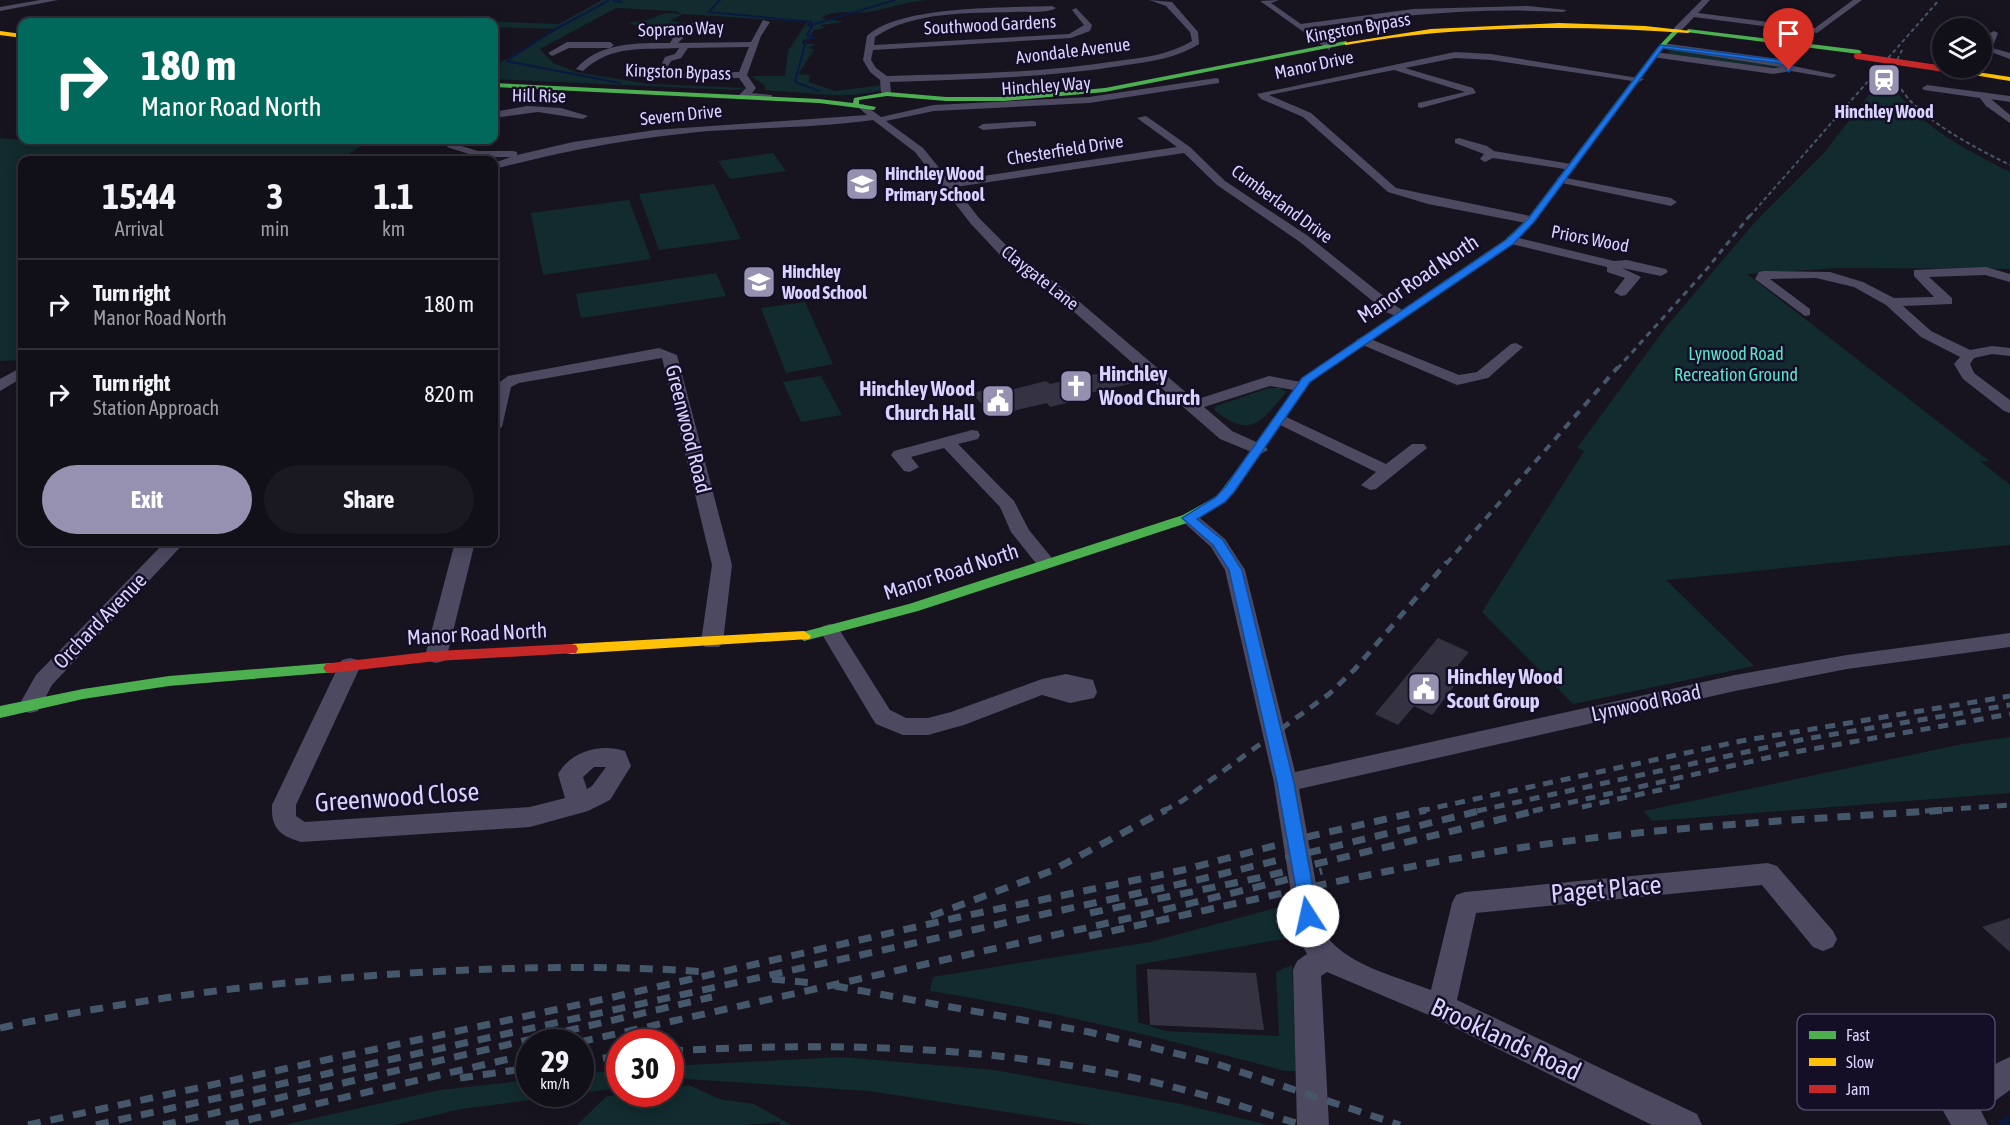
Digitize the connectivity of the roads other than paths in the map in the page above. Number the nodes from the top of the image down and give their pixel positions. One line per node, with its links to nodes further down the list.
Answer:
1 (54, 0): 7 (street)
2 (1153, 0): 38 (street, Avondale Avenue)
3 (1275, 0): 11 (street)
4 (1706, 0): 8 (street)
5 (1858, 0): 8 (street)
6 (1069, 6): 26 (street); 26 (street, Southwood Gardens)
7 (0, 9)
8 (1691, 14): 13 (street)
9 (766, 22): 20 (street)
10 (692, 25): 24 (street)
11 (1301, 26): 12 (street); 25 (street)
12 (1581, 26): 13 (main road); 25 (main road, Kingston Bypass); 48 (main road, Kingston Bypass)
13 (1675, 32): 27 (main road, Manor Road North); 29 (main road); 29 (main road)
14 (0, 33): 17 (main road)
15 (2004, 33): 30 (street)
16 (575, 35): 21 (street)
17 (18, 37)
18 (0, 38): 19 (main road)
19 (18, 38)
20 (754, 44): 22 (street, Soprano Way); 43 (street)
21 (567, 45): 23 (street); 28 (street)
22 (685, 45): 24 (street, Soprano Way); 31 (street)
23 (620, 46): 24 (street, Soprano Way); 33 (street, Soprano Way)
24 (671, 46): 31 (street)
25 (1329, 46): 48 (main road, Kingston Bypass)
26 (869, 48): 38 (street)
27 (1659, 51): 36 (street); 39 (main road, Manor Road North)
28 (552, 53)
29 (1858, 54): 32 (main road, bridge)
30 (2010, 56)
31 (668, 59): 43 (street)
32 (1932, 64)
33 (579, 66)
34 (1390, 66): 39 (street, Manor Drive); 50 (street); 67 (street, Manor Drive)
35 (1992, 74): 37 (main road)
36 (1832, 75)
37 (2010, 77)
38 (885, 79): 48 (street)
39 (1639, 79): 63 (main road, Manor Road North)
40 (1216, 81): 51 (street, Hinchley Way)
41 (498, 83): 43 (main road, Kingston Bypass)
42 (498, 83): 47 (main road, Kingston Bypass)
43 (744, 83): 47 (street); 49 (main road, Kingston Bypass)
44 (1928, 88): 45 (street)
45 (1983, 95): 46 (street); 56 (street)
46 (2010, 99)
47 (797, 100): 49 (main road, Kingston Bypass)
48 (891, 101): 49 (main road); 54 (street)
49 (860, 102): 54 (street, Claygate Lane)
50 (1421, 105)
51 (976, 107): 54 (street, Hinchley Way); 57 (street)
52 (498, 114): 53 (street, Hill Rise)
53 (583, 116)
54 (876, 118): 61 (street, Severn Drive); 65 (street, Claygate Lane)
55 (1142, 118): 60 (street, Cumberland Drive)
56 (2010, 120)
57 (1032, 124)
58 (1459, 141): 63 (street)
59 (454, 144): 61 (street)
60 (1186, 148): 65 (street, Chesterfield Drive); 74 (street, Cumberland Drive)
61 (528, 154): 62 (street, Severn Drive)
62 (498, 165)
63 (1571, 167): 64 (main road, Manor Road North)
64 (1561, 180): 66 (street); 67 (main road, Manor Road North)
65 (948, 185): 82 (street, Claygate Lane)
66 (1671, 203)
67 (1531, 220): 68 (main road, Manor Road North)
68 (1509, 242): 69 (street, Priors Wood); 71 (street); 74 (main road, Manor Road North)
69 (1661, 273)
70 (2010, 278): 72 (street)
71 (1621, 292)
72 (1891, 302): 73 (street); 78 (street)
73 (1805, 312)
74 (1403, 315): 75 (main road, Manor Road North)
75 (1363, 340): 76 (street); 81 (main road, Manor Road North)
76 (1516, 346)
77 (2010, 352): 78 (street)
78 (1969, 355): 83 (street)
79 (18, 375): 80 (street)
80 (0, 386)
81 (1300, 386): 82 (street); 85 (main road, Manor Road North)
82 (1192, 406): 88 (street, Claygate Lane)
83 (2010, 408)
84 (498, 410): 99 (street, Greenwood Road)
85 (1280, 419): 88 (main road, Manor Road North); 91 (street)
86 (972, 435): 87 (street)
87 (948, 442): 90 (street); 96 (street)
88 (1263, 444): 93 (main road, Manor Road North)
89 (1418, 448): 91 (street)
90 (900, 455)
91 (1388, 471): 92 (street)
92 (1370, 485)
93 (1188, 518): 96 (main road, Manor Road North); 105 (street)
94 (171, 546): 103 (street, Orchard Avenue)
95 (464, 546): 100 (street)
96 (1046, 563): 97 (main road, Manor Road North)
97 (830, 631): 99 (main road, Manor Road North); 102 (street)
98 (2010, 640): 105 (street, Lynwood Road)
99 (712, 642): 100 (main road, Manor Road North)
100 (436, 656): 101 (main road, Manor Road North)
101 (350, 665): 103 (main road, Manor Road North); 106 (street, Greenwood Close)
102 (1044, 687)
103 (30, 705): 104 (main road, Manor Road North)
104 (0, 712)
105 (1286, 783): 108 (street)
106 (579, 804)
107 (1822, 939): 109 (street, Paget Place)
108 (1325, 957): 109 (street, Brooklands Road); 113 (street)
109 (1441, 1006): 114 (street, Brooklands Road)
110 (2010, 1072): 111 (street)
111 (1995, 1083)
112 (1959, 1110): 115 (street)
113 (1312, 1125)
114 (1686, 1125)
115 (1972, 1125)

